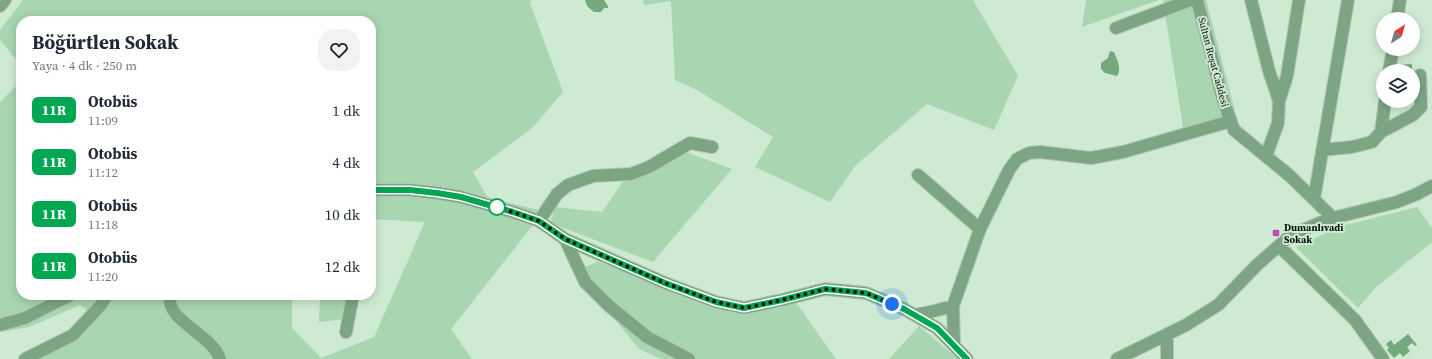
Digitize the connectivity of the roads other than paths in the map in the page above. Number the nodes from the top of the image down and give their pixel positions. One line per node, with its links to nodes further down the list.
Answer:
1 (5, 0): 8 (street)
2 (1191, 0): 10 (street)
3 (1197, 0): 16 (street, Sultan Reşat Caddesi)
4 (1251, 0): 12 (street)
5 (1298, 0): 12 (street)
6 (1348, 0): 19 (street)
7 (1400, 0): 9 (street)
8 (0, 6)
9 (1398, 12)
10 (1116, 28)
11 (1420, 75): 15 (street)
12 (1279, 101): 20 (street)
13 (1384, 108): 17 (street)
14 (1420, 108): 17 (street)
15 (1420, 108)
16 (1231, 121): 20 (street, Sultan Reşat Caddesi); 27 (street)
17 (1381, 132): 19 (street)
18 (712, 147): 26 (street)
19 (1322, 150): 24 (street)
20 (1266, 156): 24 (street, Sultan Reşat Caddesi)
21 (918, 175): 27 (street)
22 (1432, 186): 25 (street)
23 (376, 190): 26 (street)
24 (1314, 199): 25 (street, Sultan Reşat Caddesi)
25 (1333, 218): 29 (street)
26 (539, 221): 28 (street)
27 (980, 229): 34 (street)
28 (565, 239): 35 (street); 42 (street)
29 (1279, 246): 38 (street); 46 (street)
30 (60, 300): 36 (street)
31 (104, 300): 40 (street)
32 (170, 300): 41 (street)
33 (352, 300): 37 (street)
34 (953, 306): 35 (street); 39 (street)
35 (914, 315): 39 (street)
36 (0, 325)
37 (346, 332)
38 (1167, 334): 44 (street); 45 (street)
39 (954, 345): 43 (street)
40 (25, 359)
41 (220, 359)
42 (689, 359)
43 (967, 359)
44 (1117, 359)
45 (1167, 359)
46 (1383, 359)

